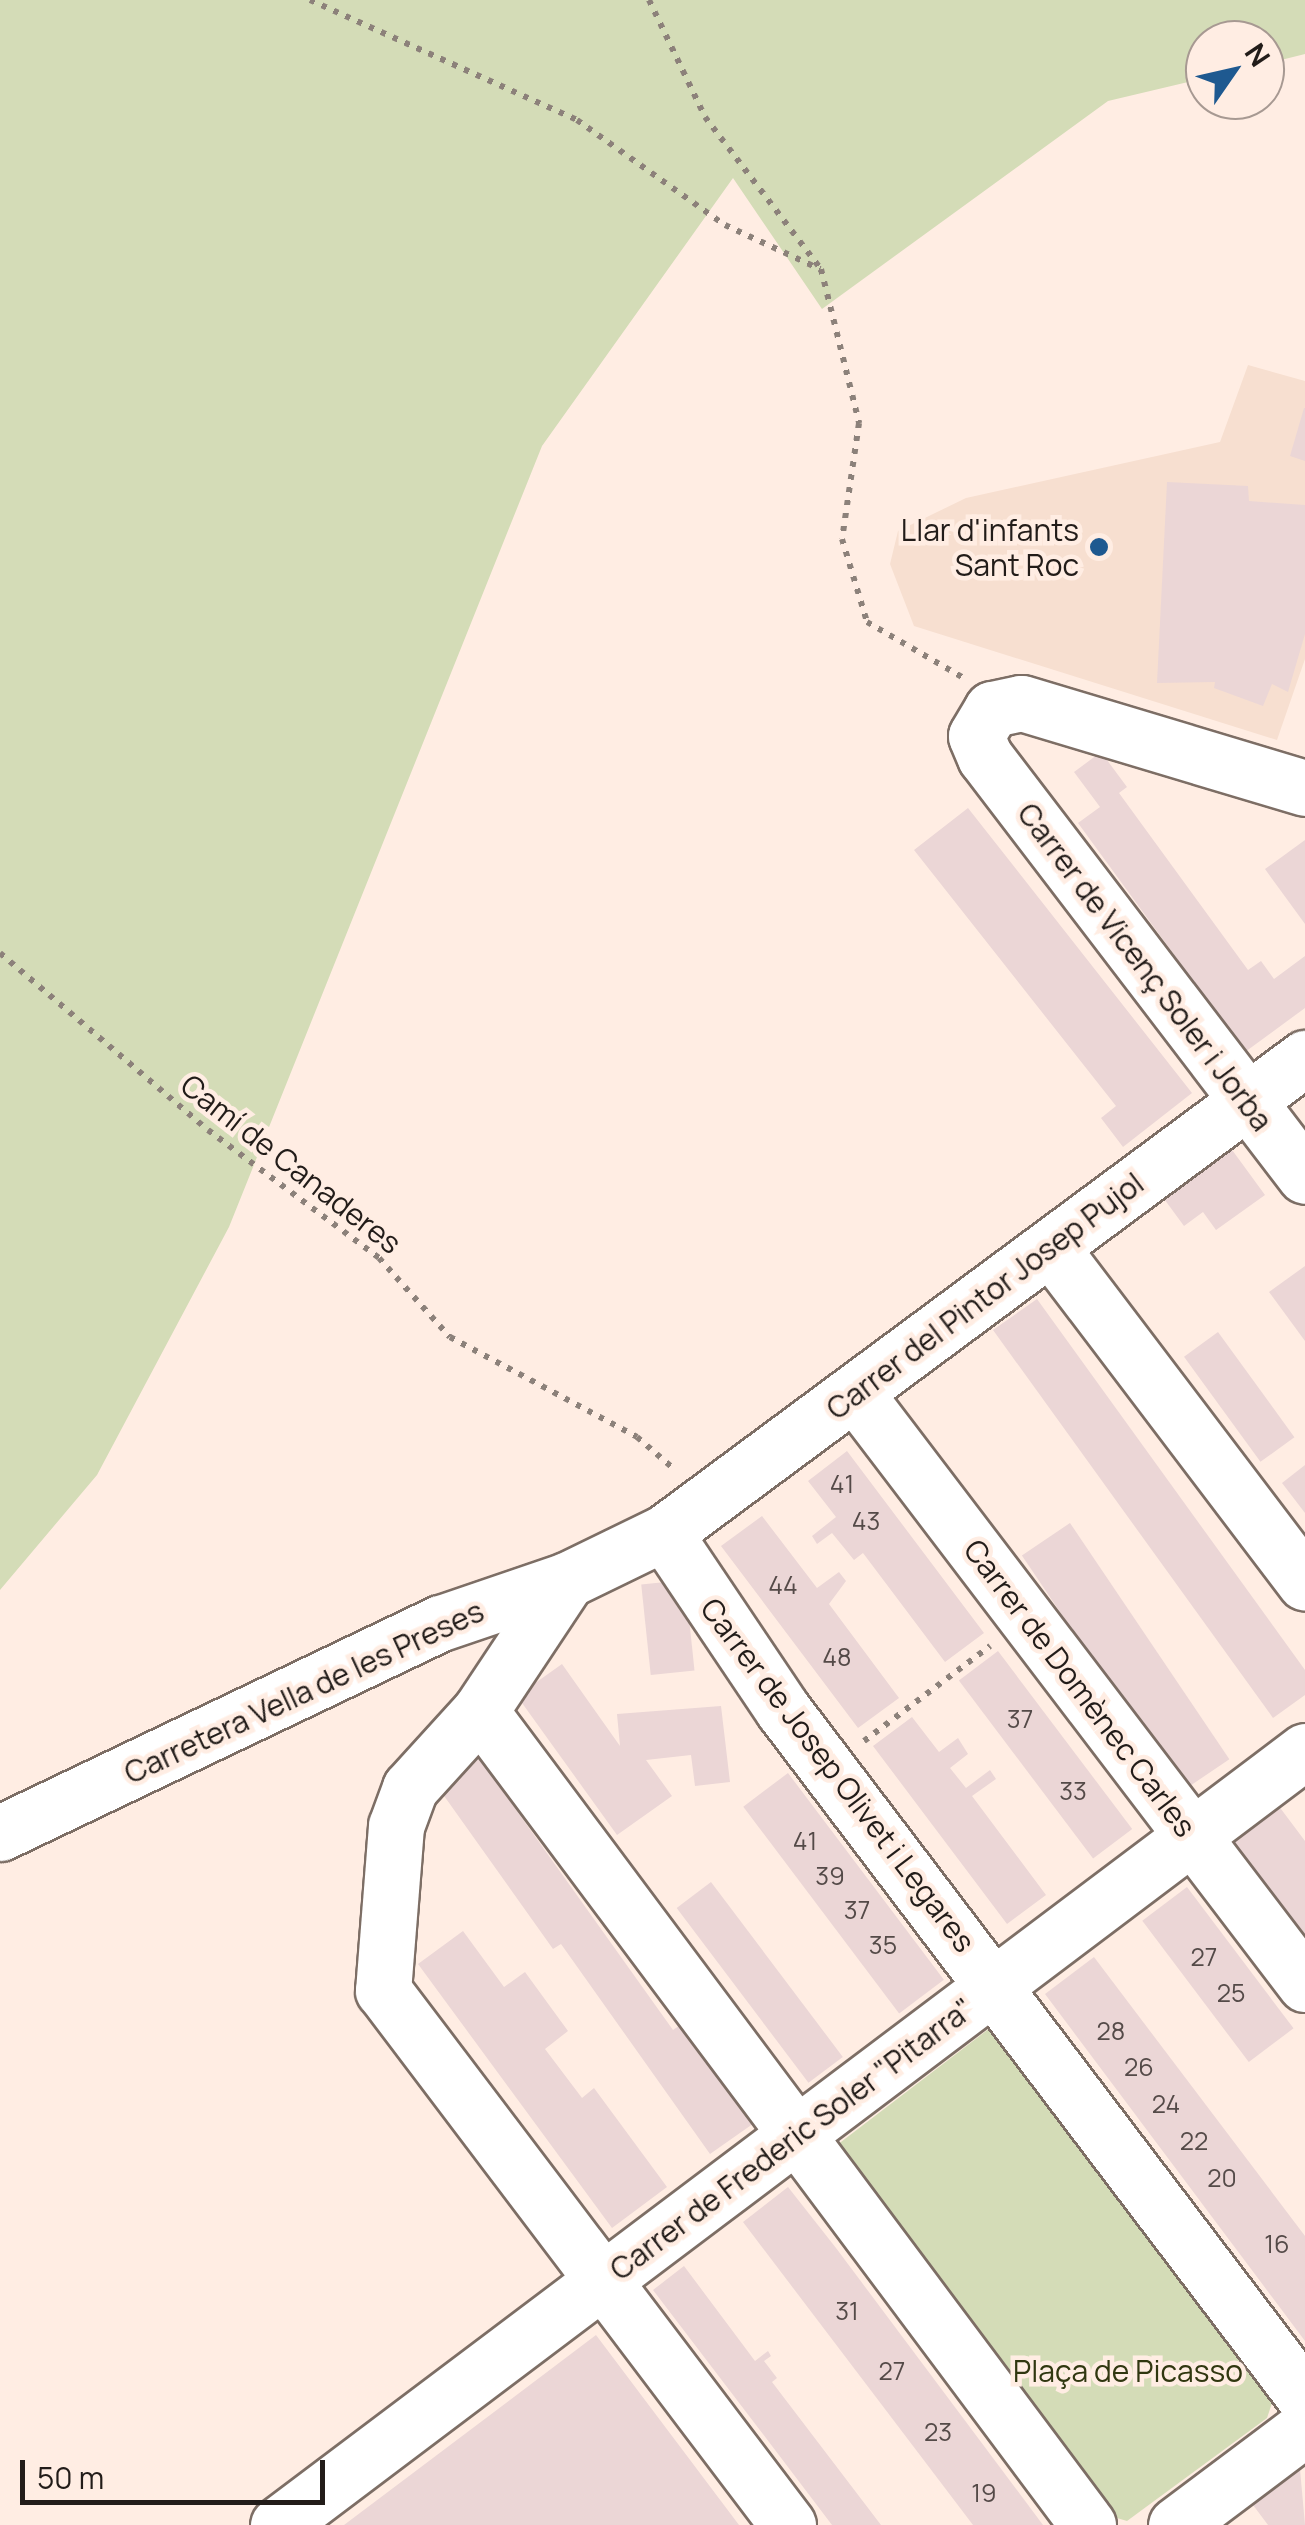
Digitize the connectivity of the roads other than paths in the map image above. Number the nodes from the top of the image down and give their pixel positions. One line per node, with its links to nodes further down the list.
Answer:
1 (1305, 788): 3 (street, Carrer de Vicenç Soler i Jorba)
2 (1305, 1058): 3 (street, Carrer del Pintor Josep Pujol)
3 (1248, 1101): 4 (street, Carrer de Vicenç Soler i Jorba); 5 (street, Carrer del Pintor Josep Pujol)
4 (1305, 1176)
5 (1051, 1248): 6 (street, Carrer del Pintor Josep Pujol); 9 (street)
6 (855, 1393): 7 (street, Carrer del Pintor Josep Pujol); 13 (street, Carrer de Domènec Carles)
7 (682, 1520): 8 (street, Carretera Vella de les Preses); 15 (street, Carrer de Josep Olivet i Legares)
8 (567, 1580): 10 (street); 12 (street, Carretera Vella de les Preses)
9 (1305, 1583)
10 (480, 1711): 16 (street); 17 (street)
11 (1305, 1751): 13 (street, Carrer de Frederic Soler "Pitarra")
12 (0, 1833)
13 (1194, 1837): 14 (street, Carrer de Domènec Carles); 15 (street, Carrer de Frederic Soler "Pitarra")
14 (1305, 1984)
15 (996, 1986): 16 (street, Carrer de Frederic Soler "Pitarra"); 18 (street, Carrer de Josep Olivet i Legares)
16 (797, 2136): 17 (street, Carrer de Frederic Soler "Pitarra"); 22 (street)
17 (604, 2280): 20 (street, Carrer de Frederic Soler "Pitarra"); 21 (street)
18 (1305, 2398)
19 (1305, 2428): 23 (street)
20 (278, 2525)
21 (788, 2525)
22 (1088, 2525)
23 (1176, 2525)

